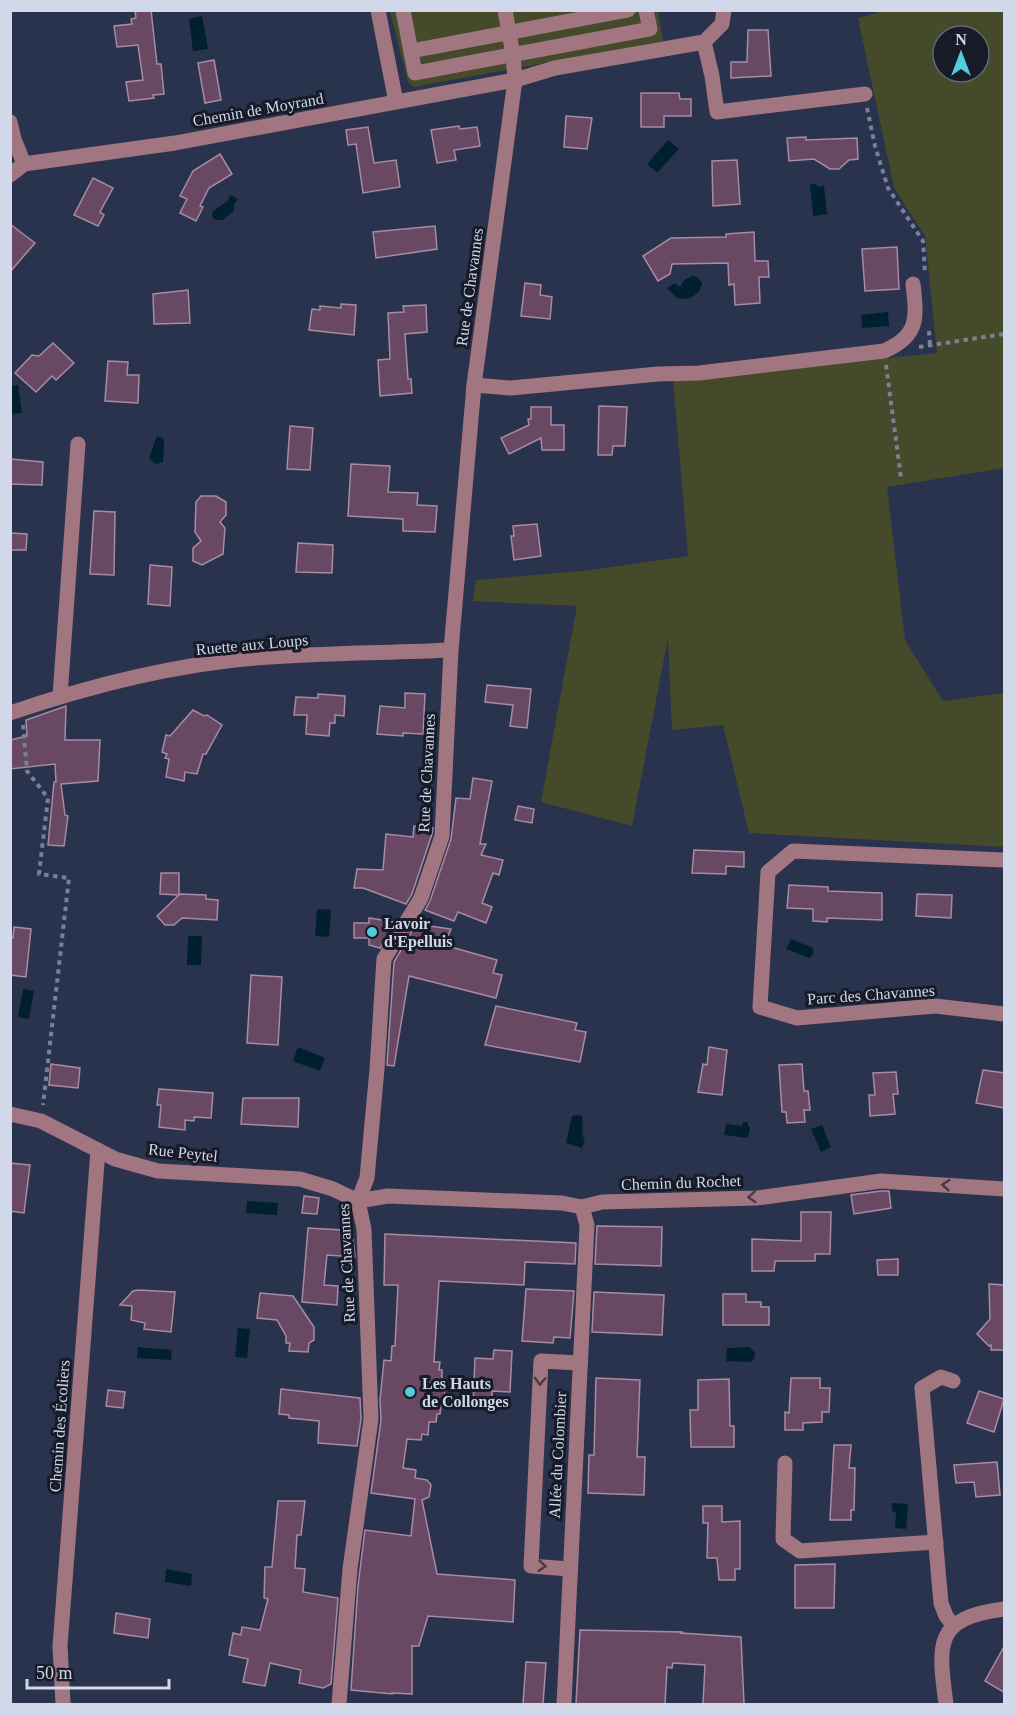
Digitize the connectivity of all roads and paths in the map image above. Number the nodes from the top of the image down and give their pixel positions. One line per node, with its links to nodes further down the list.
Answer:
1 (378, 10): 13 (street)
2 (403, 10): 9 (street)
3 (505, 10): 7 (street, Rue de Chavannes)
4 (628, 10): 7 (street)
5 (646, 10): 10 (street)
6 (724, 10): 8 (street)
7 (509, 33): 9 (street); 10 (street, Rue de Chavannes)
8 (704, 42): 11 (street, Chemin de Moyrand); 12 (street)
9 (411, 51): 10 (street)
10 (513, 55): 11 (street, Rue de Chavannes)
11 (515, 80): 13 (street, Chemin de Moyrand); 23 (street, Rue de Chavannes)
12 (865, 94): 17 (path)
13 (396, 102): 15 (street, Chemin de Moyrand)
14 (10, 122): 15 (street)
15 (24, 164): 16 (street)
16 (10, 175)
17 (919, 280): 22 (street)
18 (928, 322): 20 (path)
19 (1005, 334): 20 (path)
20 (930, 345): 21 (path)
21 (918, 347)
22 (884, 351): 23 (street); 25 (path)
23 (474, 385): 26 (street, Rue de Chavannes)
24 (78, 444): 27 (street)
25 (901, 478)
26 (451, 650): 27 (street, Ruette aux Loups); 35 (street, Rue de Chavannes)
27 (60, 696): 28 (street, Ruette aux Loups)
28 (16, 711): 32 (path)
29 (1005, 860): 30 (street, Parc des Chavannes)
30 (1005, 1014)
31 (10, 1114): 32 (street, Rue Peytel)
32 (41, 1121): 33 (street, Rue Peytel)
33 (98, 1150): 35 (street, Rue Peytel); 44 (street, Chemin des Écoliers)
34 (1005, 1189): 36 (street, Chemin du Rochet, one-way to 36)
35 (358, 1201): 36 (street, Chemin du Rochet); 45 (street, Rue de Chavannes)
36 (582, 1207): 37 (street, Allée du Colombier)
37 (579, 1363): 41 (street, Allée du Colombier); 41 (street, one-way to 41)
38 (953, 1381): 40 (street)
39 (785, 1463): 40 (street)
40 (936, 1542): 43 (street)
41 (569, 1569): 46 (street, Allée du Colombier)
42 (1005, 1609): 43 (street)
43 (953, 1625): 47 (street)
44 (63, 1704)
45 (339, 1704)
46 (564, 1704)
47 (946, 1704)

